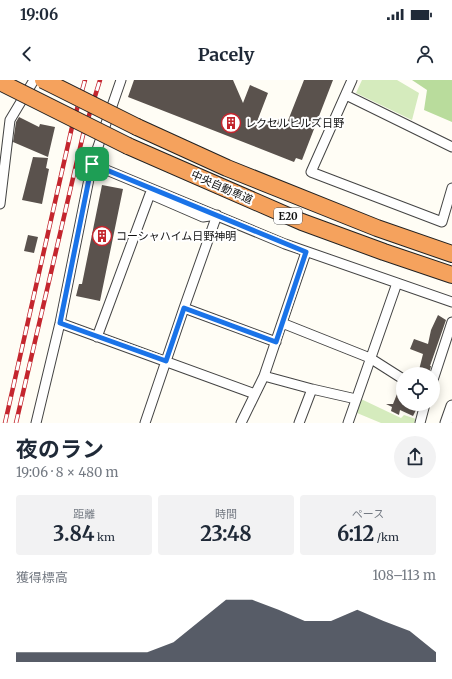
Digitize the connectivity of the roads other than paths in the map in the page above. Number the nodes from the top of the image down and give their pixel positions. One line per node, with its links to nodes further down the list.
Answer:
1 (34, 80): 10 (street)
2 (43, 80): 13 (highway, 中央自動車道 / E20, bridge)
3 (121, 80): 8 (street)
4 (352, 80): 6 (street)
5 (0, 82): 14 (highway, 中央自動車道 / E20, bridge)
6 (346, 95): 7 (street); 9 (street)
7 (452, 147)
8 (92, 164): 11 (street); 19 (street)
9 (452, 188)
10 (0, 204)
11 (217, 215): 12 (street); 17 (street); 21 (street)
12 (306, 252): 15 (street); 20 (street)
13 (452, 254)
14 (452, 274)
15 (397, 283): 16 (street); 23 (street)
16 (452, 302)
17 (184, 308): 22 (street); 24 (street)
18 (452, 322): 25 (street)
19 (60, 323): 21 (street); 33 (street)
20 (282, 323): 22 (street); 23 (street)
21 (97, 337): 24 (street)
22 (276, 342): 27 (street)
23 (370, 358): 26 (street); 30 (street)
24 (166, 361): 29 (street); 34 (street)
25 (437, 367)
26 (396, 375)
27 (264, 376): 28 (street); 29 (street)
28 (312, 389): 30 (street); 36 (street)
29 (255, 394): 35 (street)
30 (356, 399): 37 (street)
31 (452, 406): 39 (street)
32 (423, 411): 38 (street)
33 (36, 423)
34 (145, 423)
35 (240, 423)
36 (299, 423)
37 (348, 423)
38 (420, 423)
39 (446, 423)

